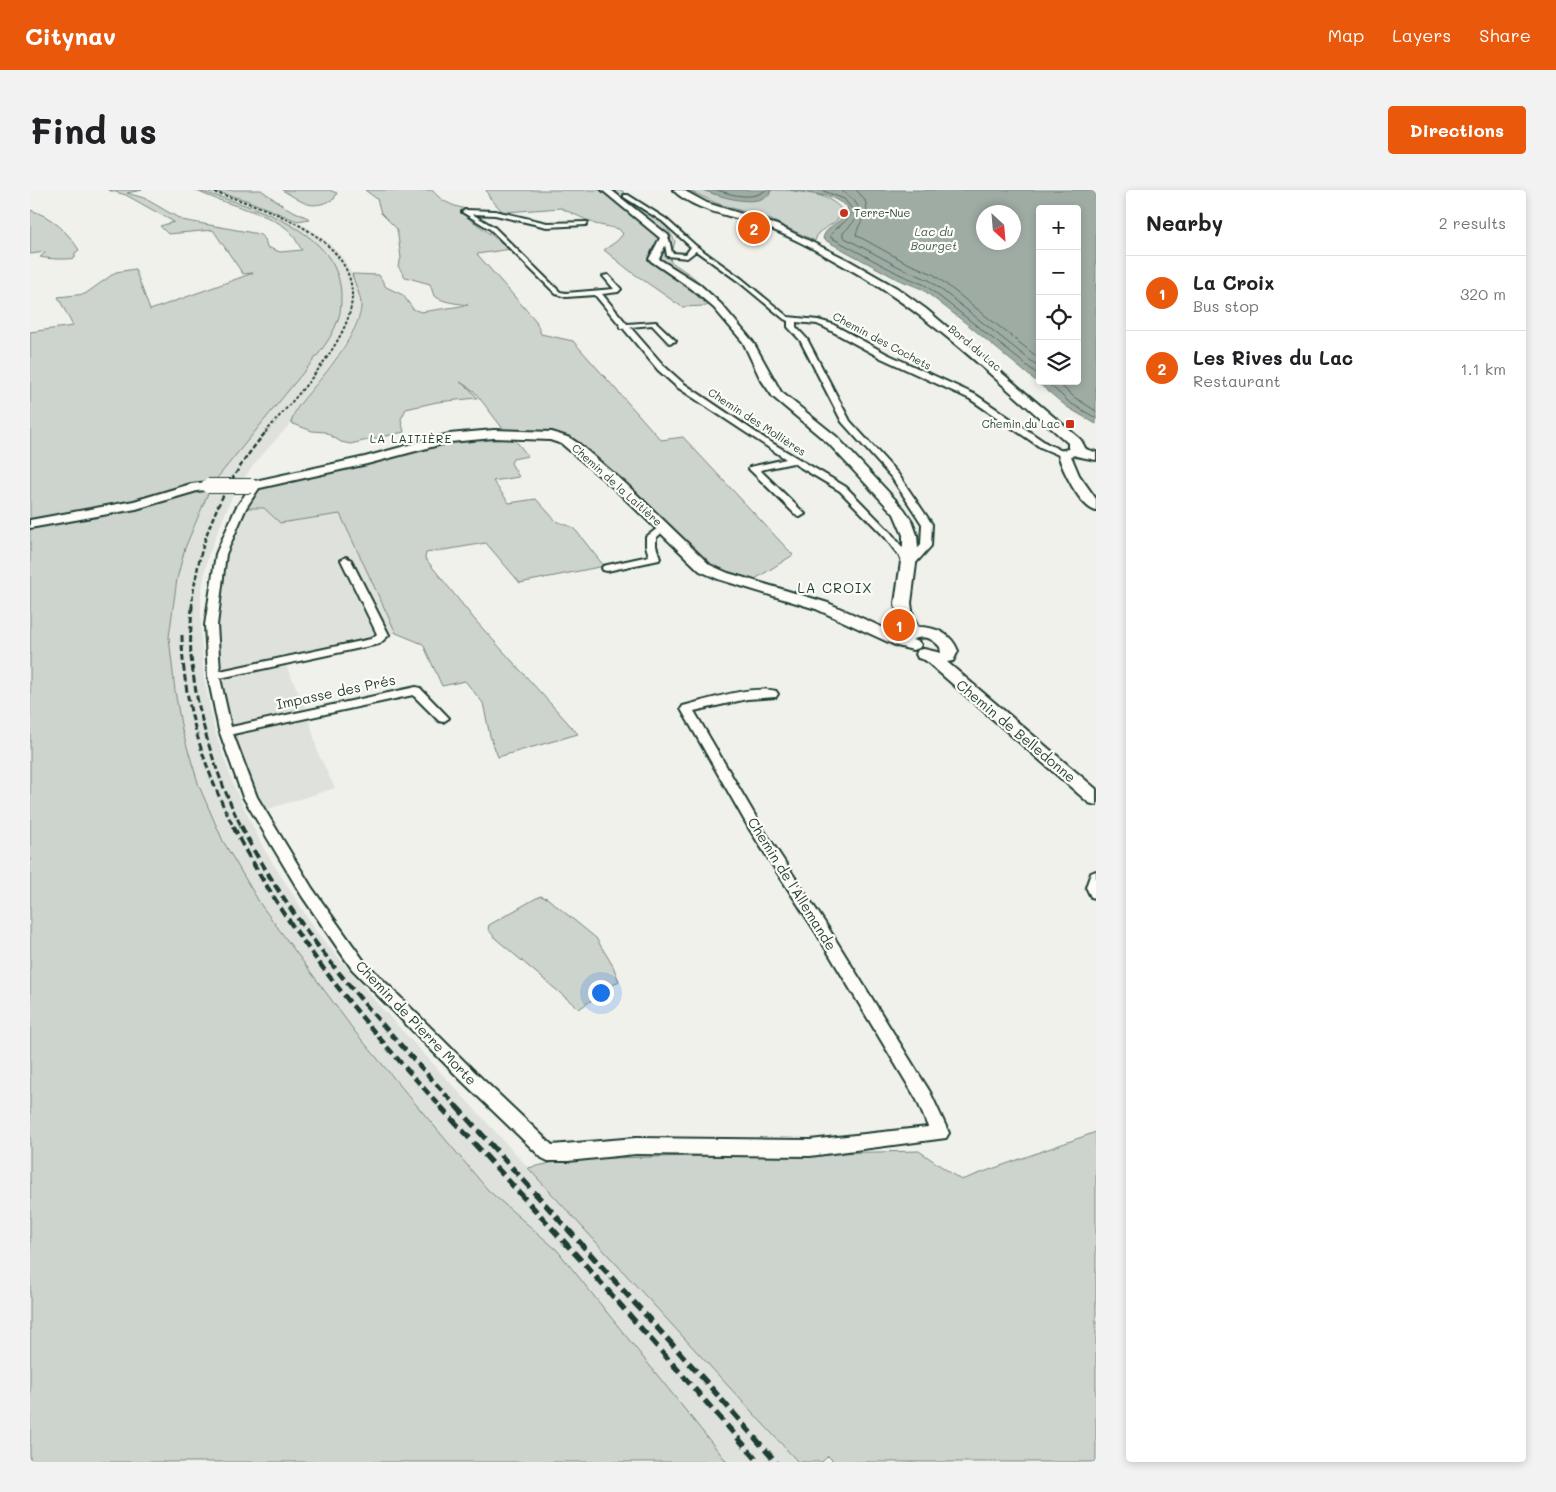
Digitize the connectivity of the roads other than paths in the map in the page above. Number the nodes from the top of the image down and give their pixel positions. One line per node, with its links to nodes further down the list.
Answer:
1 (606, 190): 6 (main road)
2 (677, 190): 8 (main road)
3 (684, 190): 8 (main road)
4 (626, 196): 7 (street, Chemin des Cochets)
5 (586, 223): 10 (street)
6 (666, 239): 7 (street); 22 (main road)
7 (694, 247): 11 (street, Chemin des Cochets)
8 (848, 262): 14 (main road, Bord du Lac)
9 (606, 276): 10 (street)
10 (597, 293): 12 (street, Chemin des Mollières)
11 (792, 320): 14 (street, Chemin des Cochets); 22 (street)
12 (623, 326): 13 (street); 15 (street, Chemin des Mollières)
13 (672, 341)
14 (1086, 450): 17 (main road)
15 (794, 460): 18 (street); 22 (street, Chemin des Mollières)
16 (253, 486): 19 (main road, Chemin de la Laitière, bridge); 20 (main road, Chemin de la Laitière); 26 (street, Chemin de Pierre Morte)
17 (1096, 507)
18 (800, 514)
19 (30, 524)
20 (663, 527): 23 (street); 24 (main road, Chemin de la Laitière)
21 (346, 560): 26 (street)
22 (910, 563): 24 (main road)
23 (607, 568)
24 (915, 637): 25 (main road, Chemin de la Laitière)
25 (942, 662): 30 (main road, Chemin de Belledonne)
26 (214, 676): 29 (street, Chemin de Pierre Morte)
27 (772, 694): 33 (street, Chemin de l'Allemande)
28 (443, 718): 29 (street, Impasse des Prés)
29 (226, 732): 33 (street, Chemin de Pierre Morte)
30 (1096, 799)
31 (1096, 876): 32 (street)
32 (1096, 893)
33 (940, 1133)

